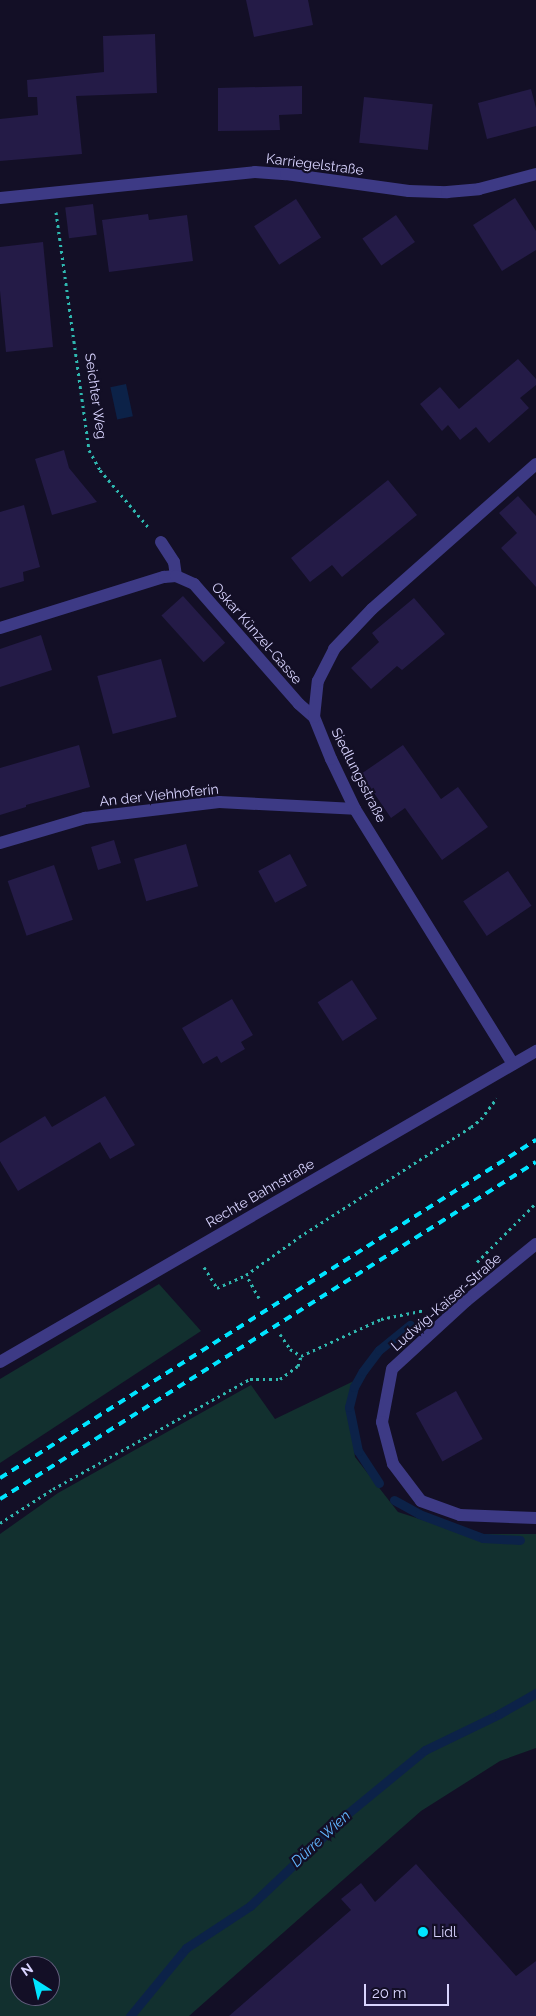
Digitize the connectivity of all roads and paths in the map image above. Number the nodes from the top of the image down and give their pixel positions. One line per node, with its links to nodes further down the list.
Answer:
1 (536, 174): 2 (street, Karriegelstraße)
2 (53, 191): 3 (street, Karriegelstraße); 5 (path, Seichter Weg)
3 (0, 198)
4 (536, 464): 8 (street, Siedlungsstraße)
5 (161, 542): 6 (street)
6 (176, 576): 7 (street); 8 (street, Oskar Künzel-Gasse)
7 (0, 628)
8 (314, 717): 9 (street, Siedlungsstraße)
9 (356, 809): 10 (street, An der Viehhoferin); 12 (street, Siedlungsstraße)
10 (0, 842)
11 (536, 1051): 12 (street, Rechte Bahnstraße)
12 (513, 1064): 25 (street, Rechte Bahnstraße)
13 (498, 1095): 17 (path)
14 (536, 1203): 16 (path)
15 (536, 1244): 22 (street, Ludwig-Kaiser-Straße)
16 (473, 1266)
17 (246, 1275): 18 (path); 19 (path)
18 (217, 1288)
19 (259, 1298)
20 (432, 1304): 21 (path)
21 (425, 1310): 22 (path); 24 (path)
22 (441, 1324): 26 (street, Ludwig-Kaiser-Straße)
23 (280, 1334): 24 (path)
24 (301, 1356): 27 (path)
25 (0, 1362)
26 (536, 1518)
27 (0, 1523)

